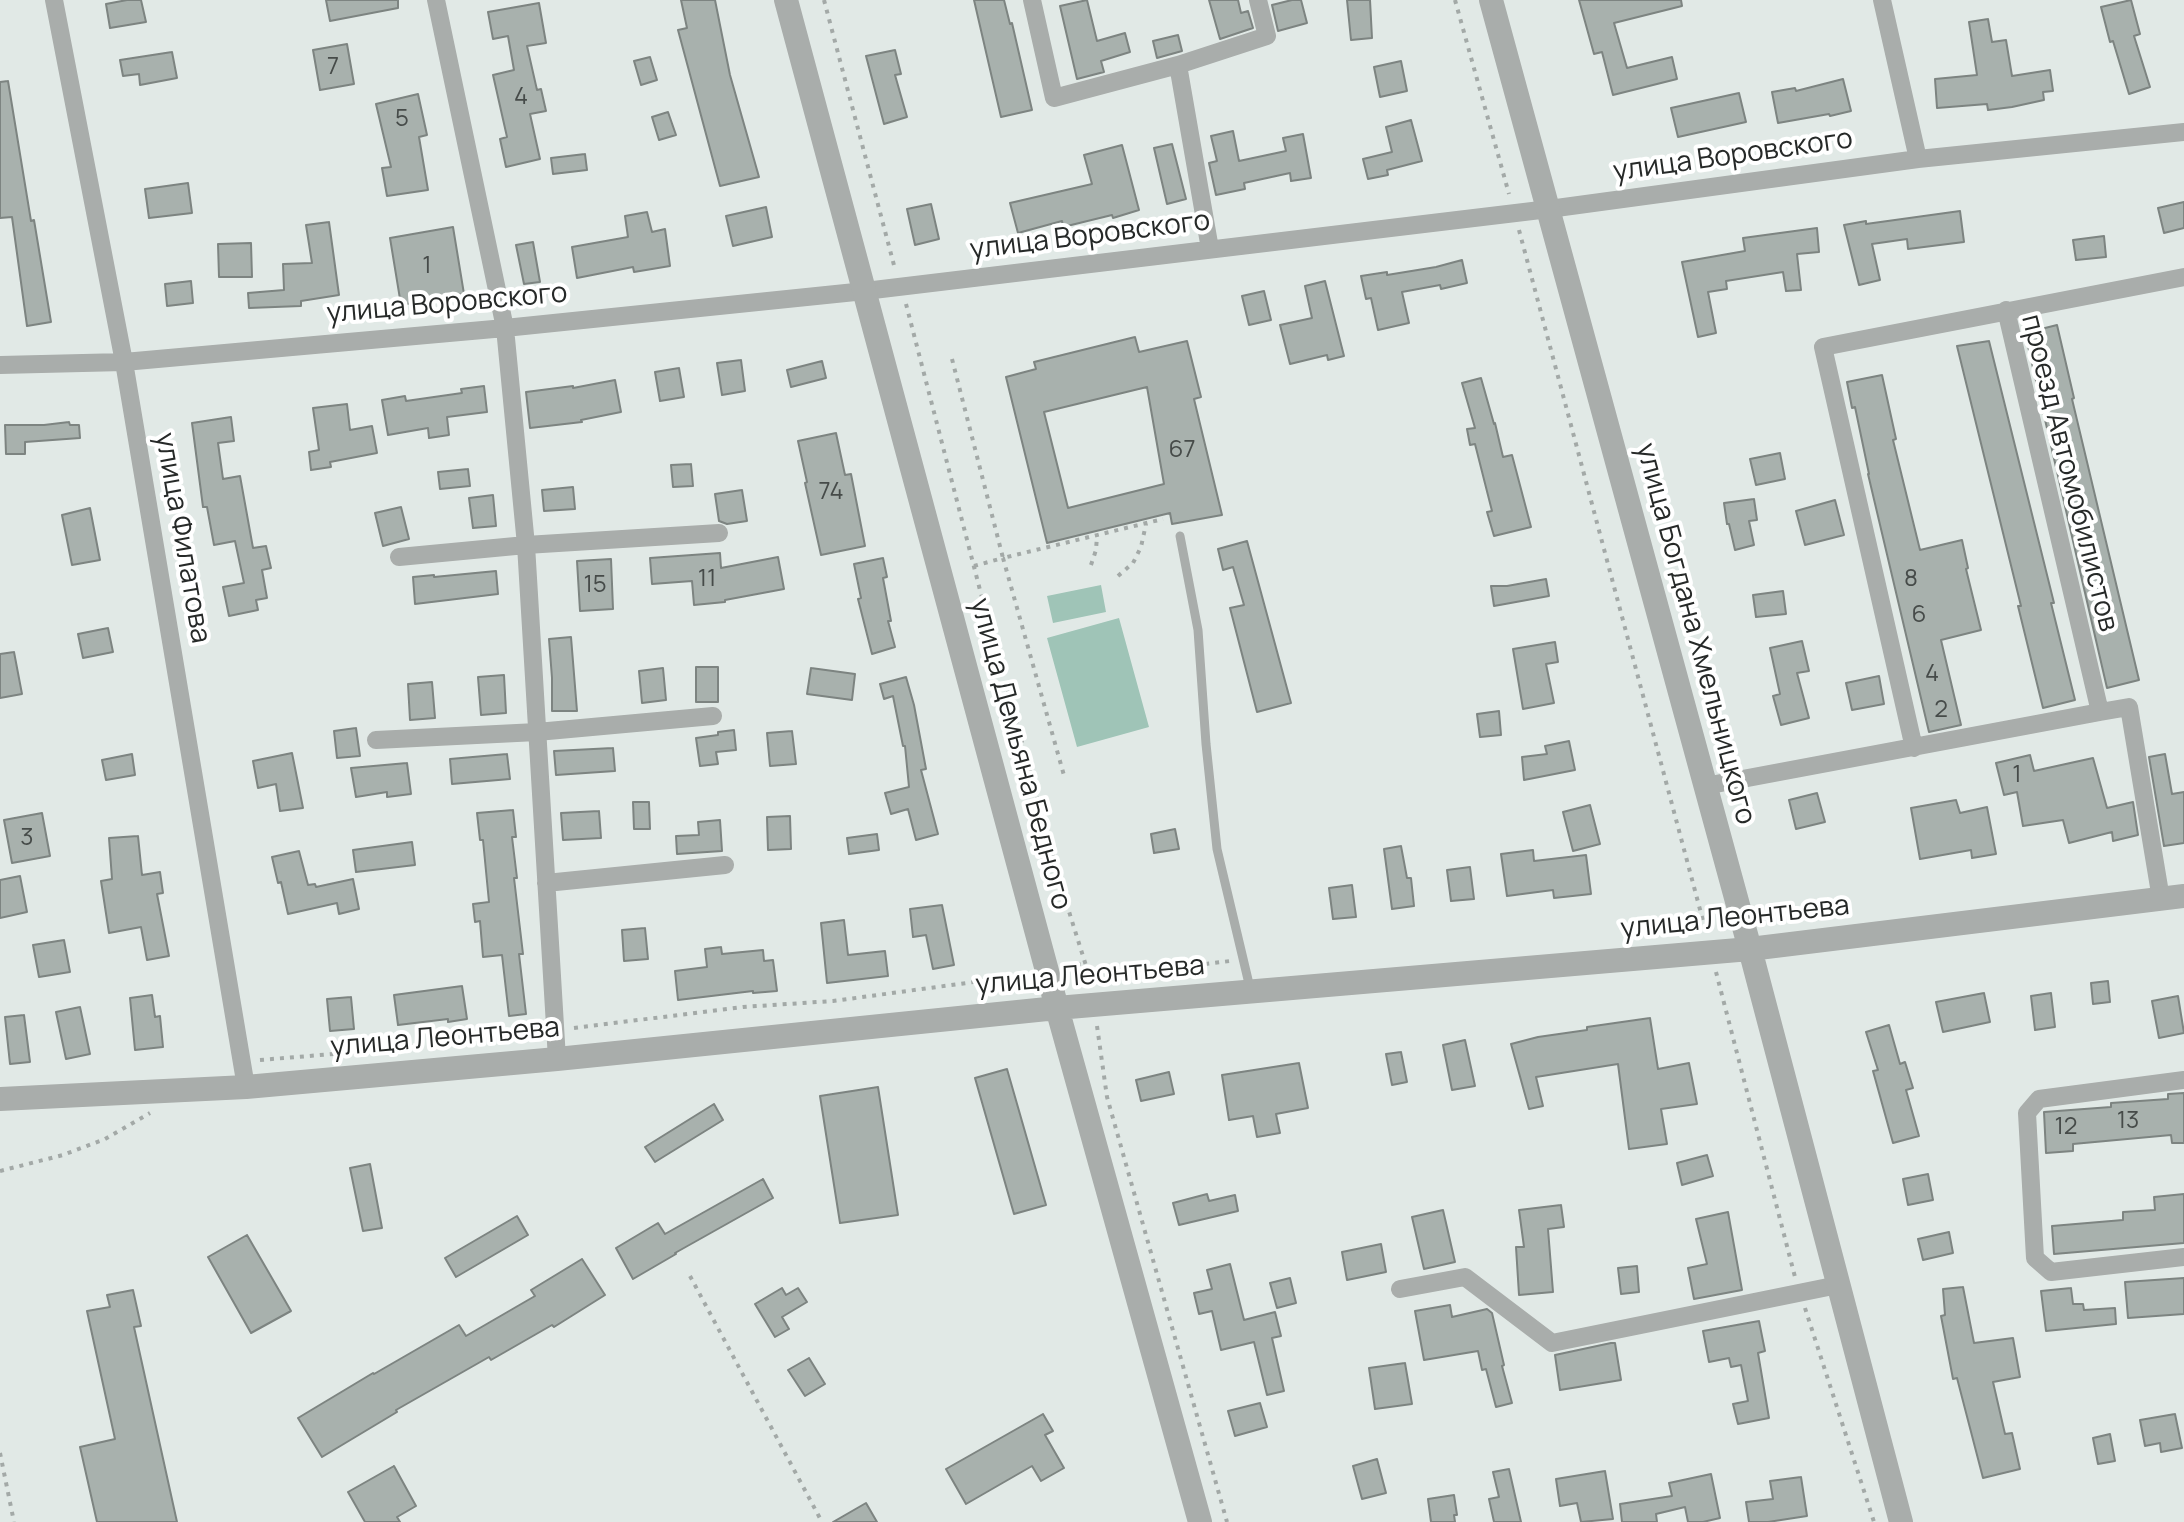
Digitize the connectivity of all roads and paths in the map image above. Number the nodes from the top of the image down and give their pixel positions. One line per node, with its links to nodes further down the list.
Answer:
1 (54, 0): 22 (street, улица Филатова)
2 (436, 0): 20 (street)
3 (786, 0): 18 (street, улица Демьяна Бедного)
4 (824, 0): 17 (path)
5 (1032, 0): 10 (street)
6 (1258, 0): 10 (street)
7 (1455, 0): 14 (path)
8 (1491, 0): 13 (street, улица Богдана Хмельницкого)
9 (1882, 0): 12 (street)
10 (1178, 65): 15 (street)
11 (2184, 132): 12 (street, улица Воровского)
12 (1918, 159): 13 (street, улица Воровского)
13 (1549, 209): 14 (street, улица Воровского); 41 (street, улица Богдана Хмельницкого)
14 (1514, 213): 15 (street, улица Воровского); 46 (path)
15 (1210, 249): 17 (street, улица Воровского)
16 (2184, 277): 19 (street)
17 (901, 286): 18 (street, улица Воровского); 33 (path)
18 (865, 291): 20 (street, улица Воровского); 49 (street, улица Демьяна Бедного)
19 (2006, 310): 35 (street, проезд Автомобилистов); 39 (street, проезд Автомобилистов)
20 (505, 328): 22 (street, улица Воровского); 29 (street)
21 (952, 359): 31 (path)
22 (124, 362): 23 (street, улица Воровского); 56 (street, улица Филатова)
23 (0, 365)
24 (1163, 519): 25 (path)
25 (1146, 523): 27 (path); 34 (path)
26 (719, 533): 29 (street)
27 (1097, 535): 31 (path); 32 (path)
28 (1180, 536): 47 (lane)
29 (526, 545): 30 (street); 37 (street)
30 (399, 557)
31 (1003, 558): 33 (path); 40 (path)
32 (1091, 565)
33 (974, 566): 48 (path)
34 (1118, 576)
35 (2100, 712): 39 (street); 44 (street)
36 (713, 716): 37 (street)
37 (537, 732): 38 (street); 43 (street)
38 (376, 740)
39 (1914, 748): 41 (street)
40 (1065, 779)
41 (1705, 786): 45 (street, улица Богдана Хмельницкого)
42 (725, 865): 43 (street)
43 (546, 883): 54 (street)
44 (2172, 898): 45 (street, улица Леонтьева)
45 (1750, 949): 46 (street, улица Леонтьева); 64 (street, улица Богдана Хмельницкого)
46 (1711, 952): 51 (street, улица Леонтьева); 66 (path)
47 (1244, 959): 50 (path); 51 (lane)
48 (1085, 963): 49 (path); 50 (path)
49 (1047, 972): 53 (street, улица Демьяна Бедного); 54 (path)
50 (1088, 972): 52 (path)
51 (1251, 992): 52 (street, улица Леонтьева)
52 (1094, 1005): 53 (street, улица Леонтьева); 71 (path)
53 (1057, 1008): 55 (street, улица Леонтьева); 70 (street, улица Демьяна Бедного)
54 (555, 1031): 55 (street); 56 (path)
55 (557, 1059): 58 (street, улица Леонтьева)
56 (242, 1061): 58 (street, улица Филатова)
57 (2184, 1080): 62 (street)
58 (246, 1087): 59 (street, улица Леонтьева)
59 (0, 1099)
60 (153, 1111): 61 (path)
61 (0, 1171)
62 (2184, 1257)
63 (690, 1276): 69 (path)
64 (1838, 1285): 66 (street); 73 (street, улица Богдана Хмельницкого)
65 (1400, 1289): 66 (street)
66 (1799, 1293): 72 (path)
67 (0, 1453): 68 (path)
68 (14, 1522)
69 (822, 1522)
70 (1200, 1522)
71 (1227, 1522)
72 (1874, 1522)
73 (1901, 1522)

